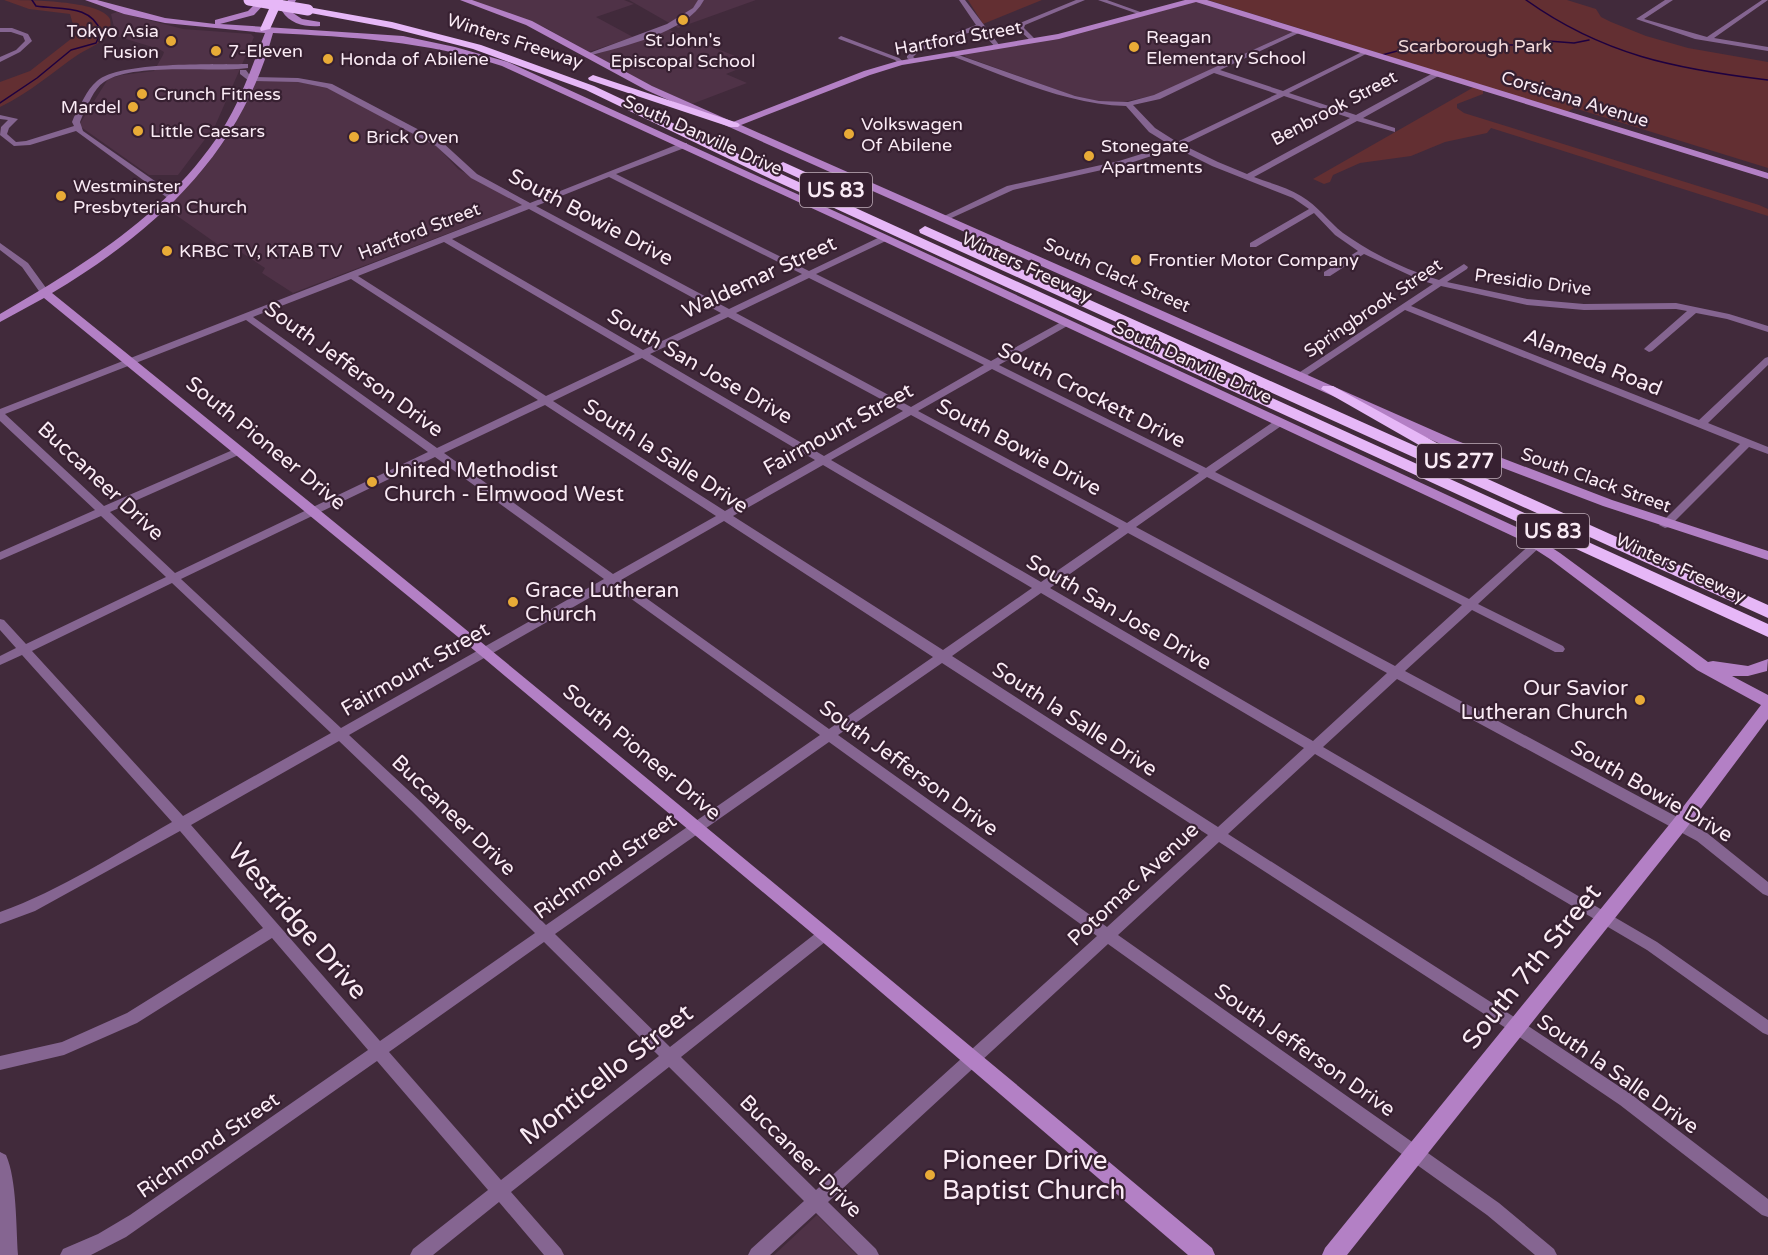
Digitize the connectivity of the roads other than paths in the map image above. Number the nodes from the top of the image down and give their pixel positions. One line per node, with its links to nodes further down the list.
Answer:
1 (88, 0): 19 (main road)
2 (249, 0): 16 (highway, Winters Freeway / US 83, bridge)
3 (264, 0): 18 (main road)
4 (278, 0): 24 (highway)
5 (285, 0): 16 (highway, Winters Freeway / US 83)
6 (292, 0): 26 (main road)
7 (464, 0): 33 (main road, South Clack Street / US 277)
8 (700, 0): 33 (street)
9 (962, 0): 20 (street)
10 (1082, 0): 28 (street)
11 (1101, 0): 17 (street)
12 (1194, 0): 17 (main road, Hartford Street)
13 (1199, 0): 23 (main road, Corsicana Avenue)
14 (1670, 0): 27 (street)
15 (1766, 0): 27 (street)
16 (307, 7): 37 (highway, Winters Freeway / US 83); 38 (highway, Winters Freeway / US 83)
17 (1143, 14): 28 (main road, Hartford Street)
18 (241, 17): 19 (main road); 21 (main road)
19 (188, 24): 21 (main road)
20 (980, 26): 29 (street); 35 (street)
21 (219, 27): 24 (main road)
22 (0, 30): 34 (street)
23 (1299, 31): 31 (main road, Corsicana Avenue); 39 (street)
24 (263, 35): 26 (main road, South Danville Drive); 40 (main road)
25 (841, 38): 36 (street)
26 (403, 39): 49 (main road, South Danville Drive)
27 (1710, 40): 30 (street)
28 (1034, 41): 29 (main road, Hartford Street)
29 (999, 47): 32 (main road, Hartford Street)
30 (1768, 49)
31 (1366, 52): 41 (main road, Corsicana Avenue); 42 (street)
32 (951, 54): 35 (main road, Hartford Street); 43 (street)
33 (587, 55): 46 (main road, South Clack Street / US 277)
34 (0, 60)
35 (913, 60): 36 (main road, Hartford Street)
36 (901, 63): 46 (main road, Hartford Street)
37 (530, 64): 49 (highway); 82 (highway, Winters Freeway / US 83)
38 (565, 68): 46 (highway); 104 (highway, Winters Freeway / US 83)
39 (1215, 71): 42 (street); 43 (street)
40 (246, 72): 47 (street, South Bowie Drive); 55 (main road); 56 (street, South Bowie Drive)
41 (1438, 74): 45 (street, Benbrook Street); 53 (main road, Corsicana Avenue)
42 (1284, 94): 45 (street); 51 (street)
43 (1128, 104): 51 (street, Presidio Drive)
44 (0, 117): 47 (street)
45 (1356, 118): 48 (street); 54 (street, Benbrook Street)
46 (734, 125): 58 (main road, South Clack Street / US 277)
47 (77, 128): 55 (street)
48 (1392, 130)
49 (667, 138): 50 (main road, South Danville Drive)
50 (684, 145): 52 (street, Hartford Street); 60 (main road, South Danville Drive)
51 (1177, 145): 54 (street, Presidio Drive); 58 (street)
52 (609, 174): 56 (street, Hartford Street); 66 (street, South Crockett Drive)
53 (1768, 176)
54 (1247, 177): 57 (street, Presidio Drive)
55 (169, 194): 70 (main road)
56 (530, 205): 59 (street, Hartford Street); 74 (street, South Bowie Drive)
57 (1315, 209): 61 (street); 63 (street, Presidio Drive)
58 (944, 218): 86 (main road, South Clack Street / US 277)
59 (444, 238): 68 (street, Hartford Street); 81 (street, South San Jose Drive)
60 (885, 238): 64 (main road, South Danville Drive); 66 (street, Waldemar Street)
61 (1253, 244)
62 (0, 246): 70 (street)
63 (1364, 251): 67 (street); 69 (street, Presidio Drive)
64 (924, 256): 78 (main road, South Danville Drive); 82 (highway)
65 (1464, 267): 69 (street, Springbrook Street)
66 (809, 274): 74 (street, Waldemar Street); 85 (street, South Crockett Drive)
67 (1327, 274)
68 (351, 275): 76 (street, Hartford Street); 88 (street, South la Salle Drive)
69 (1439, 284): 71 (street, Presidio Drive); 72 (street, Springbrook Street)
70 (44, 292): 77 (main road); 84 (main road, South Pioneer Drive)
71 (1554, 304): 73 (street, Presidio Drive); 75 (street)
72 (1405, 307): 86 (street, Springbrook Street); 92 (street, Alameda Road)
73 (1695, 309): 79 (street, Presidio Drive); 80 (street)
74 (728, 313): 81 (street, Waldemar Street); 89 (street, South Bowie Drive)
75 (1558, 315)
76 (246, 316): 84 (street, Hartford Street); 96 (street, South Jefferson Drive)
77 (0, 319)
78 (1066, 323): 85 (street, Fairmount Street); 91 (main road, South Danville Drive)
79 (1768, 329)
80 (1649, 349)
81 (642, 354): 88 (street, Waldemar Street); 97 (street, South San Jose Drive)
82 (1170, 356): 114 (highway, Winters Freeway / US 83)
83 (1768, 360): 92 (street)
84 (130, 362): 90 (street, Hartford Street); 94 (main road, South Pioneer Drive)
85 (991, 365): 89 (street, Fairmount Street); 98 (street, South Crockett Drive)
86 (1300, 376): 87 (main road, South Clack Street / US 277)
87 (1328, 389): 102 (main road, South Clack Street); 104 (highway, US 277)
88 (544, 400): 96 (street, Waldemar Street); 101 (street, South la Salle Drive)
89 (911, 411): 97 (street, Fairmount Street); 103 (street, South Bowie Drive)
90 (0, 414): 99 (street, Buccaneer Drive)
91 (1280, 422): 98 (street, Richmond Street); 105 (main road, South Danville Drive)
92 (1700, 425): 93 (street, Alameda Road)
93 (1748, 443): 95 (street, Alameda Road); 102 (street)
94 (239, 451): 99 (street); 100 (main road, South Pioneer Drive)
95 (1768, 452)
96 (435, 453): 100 (street, Waldemar Street); 109 (street, South Jefferson Drive)
97 (823, 460): 101 (street, Fairmount Street); 110 (street, South San Jose Drive)
98 (1206, 473): 103 (street, Richmond Street); 111 (street, South Crockett Drive)
99 (103, 511): 106 (street); 108 (street, Buccaneer Drive)
100 (314, 511): 108 (street, Waldemar Street); 118 (main road, South Pioneer Drive)
101 (724, 516): 109 (street, Fairmount Street); 119 (street, South la Salle Drive)
102 (1665, 525): 107 (main road, South Clack Street)
103 (1127, 528): 110 (street, Richmond Street); 122 (street, South Bowie Drive)
104 (1591, 531): 112 (highway, Winters Freeway / US 83)
105 (1537, 544): 111 (street, Potomac Avenue); 115 (main road, South Danville Drive)
106 (0, 556)
107 (1768, 556)
108 (172, 578): 116 (street, Waldemar Street); 125 (street, Buccaneer Drive)
109 (612, 579): 118 (street, Fairmount Street); 126 (street, South Jefferson Drive)
110 (1041, 589): 119 (street, Richmond Street); 127 (street, South San Jose Drive)
111 (1470, 604): 117 (street, South Crockett Drive); 122 (street, Potomac Avenue)
112 (1768, 612)
113 (0, 623): 116 (street, Westridge Drive)
114 (1768, 631)
115 (1676, 647): 121 (main road); 123 (main road, South Danville Drive)
116 (24, 649): 120 (street, Waldemar Street); 128 (street, Westridge Drive)
117 (1559, 649)
118 (485, 651): 125 (street, Fairmount Street); 130 (main road, South Pioneer Drive)
119 (943, 657): 126 (street, Richmond Street); 131 (street, South la Salle Drive)
120 (0, 661)
121 (1768, 664)
122 (1395, 672): 127 (street, Potomac Avenue); 129 (street, South Bowie Drive)
123 (1768, 702)
124 (1768, 708): 129 (main road, South 7th Street)
125 (339, 734): 128 (street, Fairmount Street); 136 (street, Buccaneer Drive)
126 (829, 736): 130 (street, Richmond Street); 138 (street, South Jefferson Drive)
127 (1313, 748): 131 (street, Potomac Avenue); 133 (street, South San Jose Drive)
128 (182, 824): 134 (street, Fairmount Street); 135 (street, Westridge Drive)
129 (1679, 825): 132 (street, South Bowie Drive); 133 (main road, South 7th Street)
130 (697, 827): 136 (street, Richmond Street); 137 (main road, South Pioneer Drive)
131 (1218, 834): 138 (street, Potomac Avenue); 139 (street, South la Salle Drive)
132 (1768, 890)
133 (1604, 917): 139 (main road, South 7th Street); 140 (street, South San Jose Drive)
134 (0, 918)
135 (274, 929): 141 (street, Westridge Drive); 144 (street)
136 (546, 934): 141 (street, Richmond Street); 142 (street, Buccaneer Drive)
137 (825, 934): 142 (street, Monticello Street); 143 (main road, South Pioneer Drive)
138 (1108, 936): 143 (street, Potomac Avenue); 145 (street, South Jefferson Drive)
139 (1517, 1027): 145 (main road, South 7th Street); 149 (street, South la Salle Drive)
140 (1768, 1028)
141 (378, 1051): 147 (street, Westridge Drive); 151 (street, Richmond Street)
142 (671, 1056): 147 (street, Monticello Street); 148 (street, Buccaneer Drive)
143 (971, 1058): 148 (street, Potomac Avenue); 156 (main road, South Pioneer Drive)
144 (0, 1063)
145 (1415, 1154): 157 (main road, South 7th Street); 158 (street, South Jefferson Drive)
146 (0, 1161): 150 (street)
147 (499, 1191): 152 (street, Monticello Street); 153 (street, Westridge Drive)
148 (814, 1201): 154 (street, Potomac Avenue); 155 (street, Buccaneer Drive)
149 (1768, 1209)
150 (9, 1255)
151 (69, 1255)
152 (419, 1255)
153 (555, 1255)
154 (757, 1255)
155 (870, 1255)
156 (1204, 1255)
157 (1333, 1255)
158 (1548, 1255)

